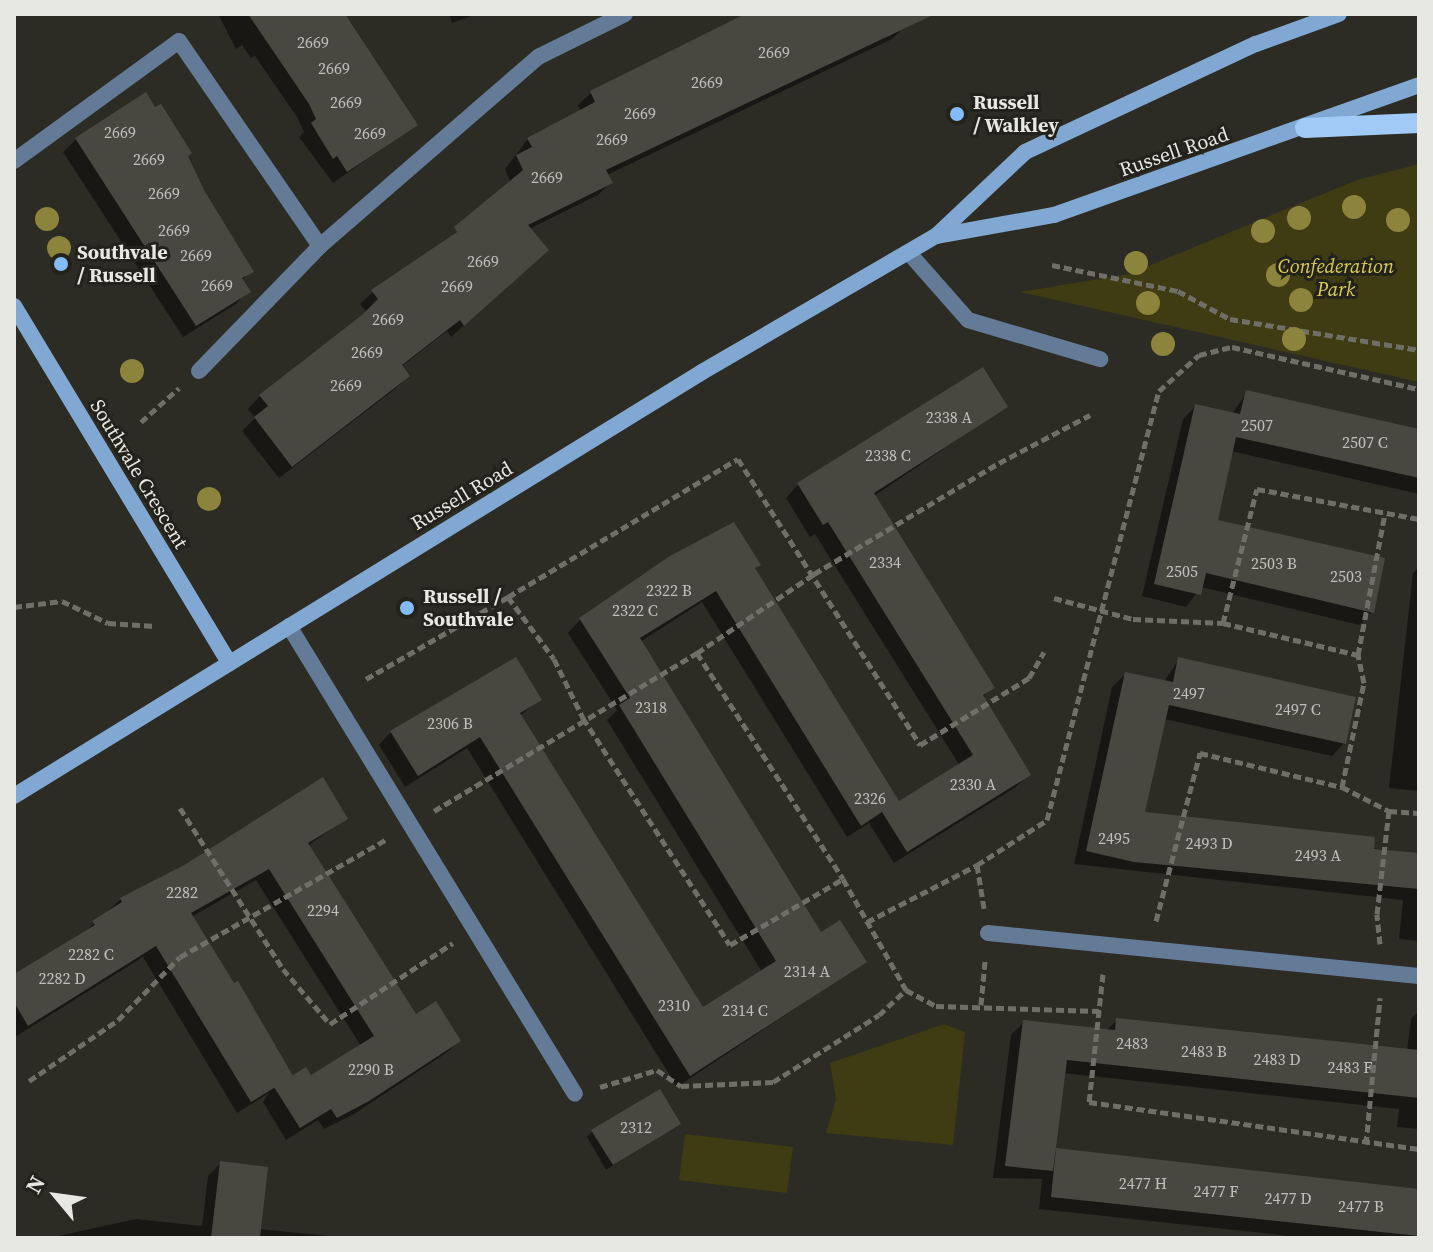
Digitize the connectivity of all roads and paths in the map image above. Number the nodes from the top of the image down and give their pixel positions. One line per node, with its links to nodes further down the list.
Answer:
1 (625, 14): 8 (lane)
2 (1339, 14): 7 (main road, Russell Road)
3 (1419, 85): 5 (main road, Russell Road)
4 (1419, 123): 5 (main road)
5 (1305, 128): 7 (main road, Russell Road)
6 (14, 161): 8 (lane)
7 (936, 236): 9 (main road, Russell Road)
8 (320, 246): 14 (lane)
9 (909, 253): 13 (lane); 27 (main road, Russell Road)
10 (1052, 265): 12 (path)
11 (14, 306): 31 (main road, Southvale Crescent)
12 (1419, 350)
13 (1100, 359)
14 (199, 371): 17 (path)
15 (1419, 389): 24 (path)
16 (1090, 415): 20 (path)
17 (141, 422)
18 (1385, 514): 19 (path); 25 (path); 30 (path)
19 (1419, 519)
20 (814, 574): 21 (path); 28 (path); 29 (path)
21 (508, 597): 32 (path); 33 (path)
22 (1054, 598): 24 (path)
23 (14, 607): 26 (path)
24 (1099, 610): 25 (path); 41 (path)
25 (1223, 623): 30 (path)
26 (155, 626)
27 (289, 626): 31 (main road, Russell Road); 38 (lane)
28 (1044, 652)
29 (697, 653): 33 (path); 39 (path)
30 (1358, 655): 34 (path)
31 (229, 663): 35 (main road, Russell Road)
32 (366, 679)
33 (583, 718): 38 (path); 39 (path)
34 (1342, 787): 37 (path); 45 (path)
35 (14, 796)
36 (180, 808): 40 (path)
37 (1419, 813)
38 (410, 826): 40 (path); 42 (lane)
39 (843, 879): 41 (path)
40 (249, 917): 42 (path); 49 (path)
41 (867, 922): 47 (path)
42 (473, 929): 50 (lane)
43 (988, 933): 44 (lane)
44 (1106, 945): 45 (lane); 48 (path)
45 (1149, 949): 46 (lane)
46 (1419, 976)
47 (906, 990): 48 (path); 50 (path)
48 (1099, 1011): 51 (path)
49 (29, 1081)
50 (575, 1094)
51 (1419, 1149)

